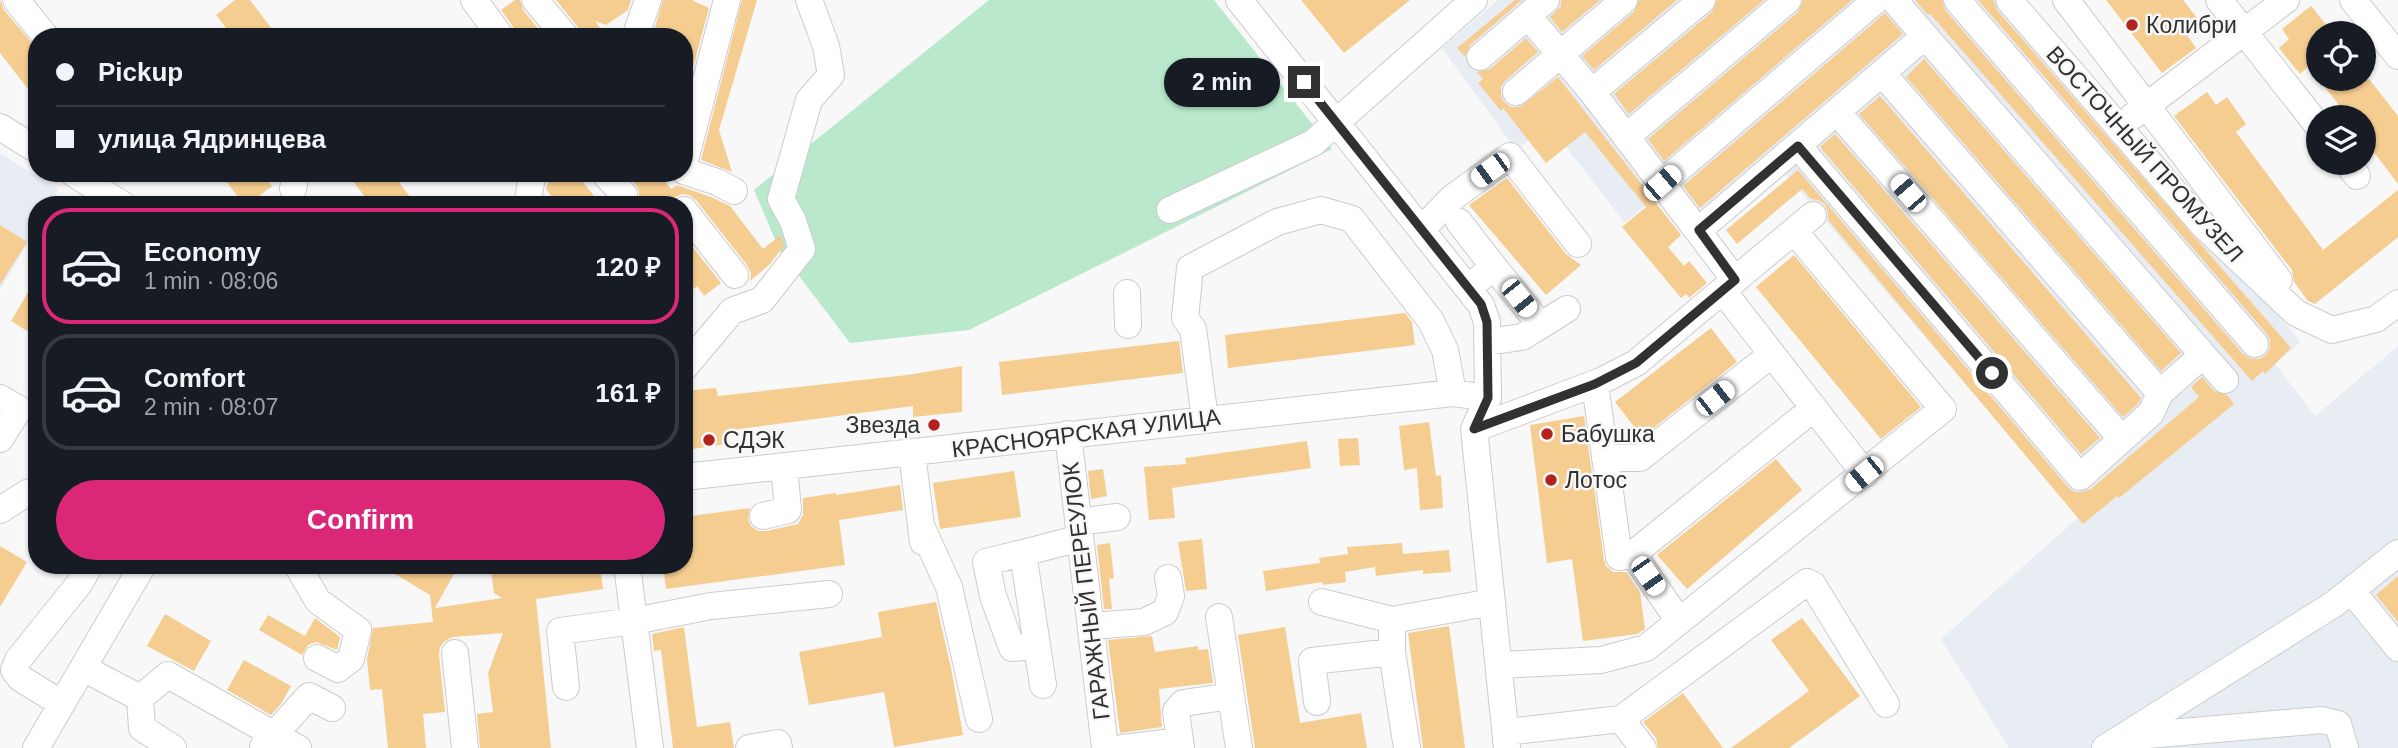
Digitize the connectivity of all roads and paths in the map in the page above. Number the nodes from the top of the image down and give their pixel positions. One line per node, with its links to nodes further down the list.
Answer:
1 (16, 0): 21 (street)
2 (474, 0): 22 (street)
3 (535, 0): 23 (street)
4 (648, 0): 24 (street)
5 (727, 0): 39 (street)
6 (810, 0): 70 (street)
7 (1239, 0): 36 (street)
8 (1474, 0): 36 (street)
9 (1624, 0): 27 (street)
10 (1702, 0): 32 (street)
11 (1788, 0): 40 (street)
12 (1876, 0): 46 (street)
13 (1895, 0): 26 (street)
14 (1957, 0): 67 (street)
15 (2009, 0): 38 (street, ВОСТОЧНЫЙ ПРОМУЗЕЛ)
16 (2066, 0): 33 (street)
17 (2219, 0): 25 (street)
18 (2286, 0): 25 (street)
19 (2353, 0): 28 (street)
20 (1537, 8): 27 (street); 29 (street)
21 (39, 28)
22 (494, 28)
23 (558, 28)
24 (638, 28)
25 (2244, 32): 33 (street); 34 (street)
26 (1925, 36): 30 (street); 69 (street)
27 (1560, 54): 31 (street); 32 (street)
28 (2398, 56)
29 (1480, 57)
30 (1882, 73): 35 (street); 74 (street)
31 (1516, 92)
32 (1592, 92): 40 (street)
33 (2147, 106): 38 (street); 59 (street)
34 (2306, 111)
35 (1837, 112): 42 (street); 82 (street)
36 (1336, 123): 50 (street); 53 (street)
37 (0, 127): 41 (street)
38 (2118, 128): 59 (street, ВОСТОЧНЫЙ ПРОМУЗЕЛ)
39 (693, 130)
40 (1626, 137): 46 (street)
41 (28, 144)
42 (1798, 146): 54 (street); 82 (street)
43 (693, 175): 47 (street)
44 (87, 182): 49 (street)
45 (613, 182): 48 (street)
46 (1662, 183): 54 (street)
47 (734, 191)
48 (624, 194)
49 (109, 196)
50 (1170, 210)
51 (693, 221): 57 (street)
52 (1459, 222): 56 (street)
53 (1422, 229): 55 (street); 60 (street)
54 (1699, 230): 58 (street)
55 (1578, 244)
56 (1494, 267): 60 (street); 64 (street)
57 (735, 275)
58 (1729, 285): 68 (street); 72 (street); 86 (street)
59 (2281, 286): 62 (street, ВОСТОЧНЫЙ ПРОМУЗЕЛ)
60 (1469, 287): 66 (street)
61 (1127, 293): 65 (street)
62 (2398, 303)
63 (1567, 309): 66 (street)
64 (1531, 313)
65 (1128, 325)
66 (1488, 342): 76 (street)
67 (2255, 344)
68 (1772, 354): 77 (street); 84 (street)
69 (2203, 355): 71 (street); 74 (street)
70 (693, 357)
71 (2225, 380)
72 (1595, 384): 79 (street); 84 (street)
73 (1453, 393): 76 (street, КРАСНОЯРСКАЯ УЛИЦА); 78 (street, КРАСНОЯРСКАЯ УЛИЦА); 78 (street)
74 (2160, 393): 82 (street)
75 (0, 398): 81 (street)
76 (1488, 398): 79 (street)
77 (1814, 408): 86 (street); 96 (street)
78 (1205, 419): 80 (street, КРАСНОЯРСКАЯ УЛИЦА)
79 (1474, 429): 106 (street)
80 (1068, 434): 83 (street, КРАСНОЯРСКАЯ УЛИЦА); 93 (street, ГАРАЖНЫЙ ПЕРЕУЛОК)
81 (0, 439)
82 (2122, 439)
83 (912, 453): 85 (street, КРАСНОЯРСКАЯ УЛИЦА); 92 (street)
84 (1605, 458): 96 (street)
85 (784, 467): 87 (street, КРАСНОЯРСКАЯ УЛИЦА); 90 (street)
86 (1864, 474): 110 (street)
87 (693, 476)
88 (28, 493): 89 (street)
89 (0, 510)
90 (763, 516)
91 (1117, 517): 93 (street)
92 (922, 526): 97 (street); 127 (street)
93 (1079, 530): 94 (street); 111 (street, ГАРАЖНЫЙ ПЕРЕУЛОК)
94 (1023, 553): 112 (street); 112 (street)
95 (2398, 553): 103 (street)
96 (1633, 554): 110 (street)
97 (927, 571)
98 (85, 574): 124 (street)
99 (138, 574): 118 (street)
100 (302, 574): 116 (street)
101 (628, 574): 109 (street)
102 (1168, 578): 111 (street)
103 (2351, 590): 113 (street); 131 (street)
104 (829, 594): 109 (street)
105 (1322, 602): 108 (street)
106 (1492, 602): 108 (street); 117 (street)
107 (1219, 617): 121 (street)
108 (1392, 620): 114 (street)
109 (634, 621): 120 (street); 132 (street)
110 (1679, 621): 117 (street)
111 (1091, 626): 139 (street, ГАРАЖНЫЙ ПЕРЕУЛОК)
112 (1037, 646): 119 (street)
113 (2398, 648)
114 (1392, 652): 123 (street); 143 (street)
115 (454, 653): 136 (street)
116 (317, 658)
117 (1499, 665): 129 (street)
118 (83, 668): 122 (street); 124 (street)
119 (1042, 685)
120 (566, 687)
121 (1231, 696): 141 (street); 142 (street)
122 (140, 698): 130 (street); 134 (street)
123 (1317, 702)
124 (62, 704): 133 (street)
125 (1886, 704): 128 (street)
126 (332, 708): 130 (street)
127 (979, 719)
128 (1621, 719): 129 (street); 144 (street)
129 (1506, 740)
130 (267, 741): 135 (street)
131 (2112, 743): 145 (street)
132 (646, 747)
133 (36, 748)
134 (173, 748)
135 (298, 748)
136 (465, 748)
137 (749, 748): 138 (street)
138 (779, 748)
139 (1105, 748)
140 (1123, 748): 141 (street)
141 (1179, 748)
142 (1239, 748)
143 (1407, 748)
144 (1643, 748)
145 (2345, 748)

